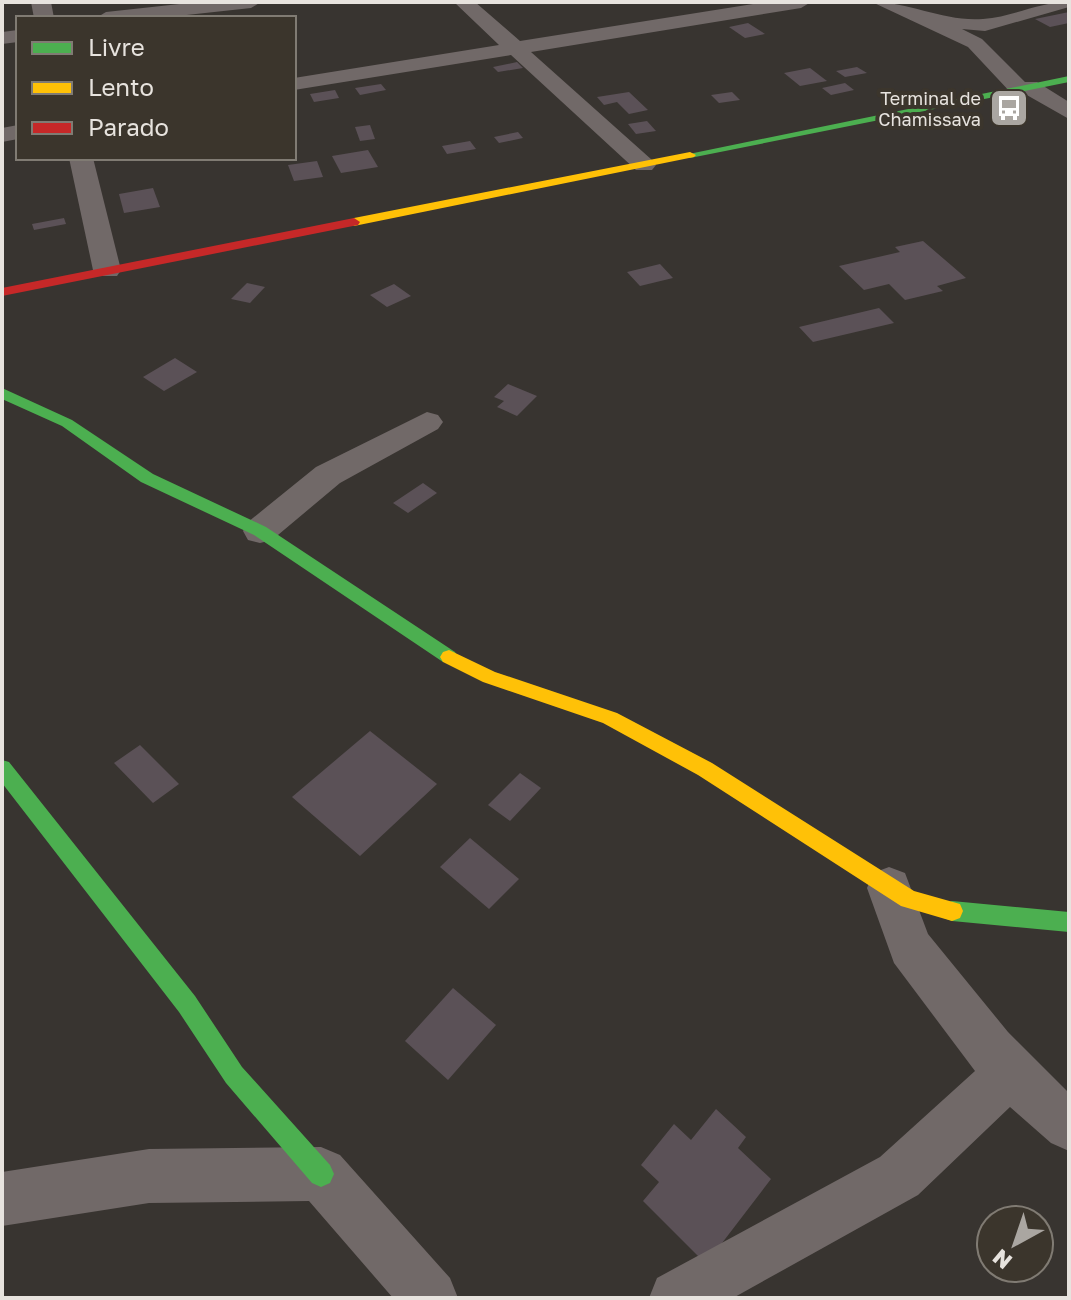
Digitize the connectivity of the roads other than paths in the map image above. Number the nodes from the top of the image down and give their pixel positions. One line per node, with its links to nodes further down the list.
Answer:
1 (251, 2): 7 (street)
2 (464, 2): 10 (street)
3 (801, 2): 8 (street)
4 (882, 2): 9 (street)
5 (1066, 2): 9 (street)
6 (647, 9): 8 (street)
7 (124, 16)
8 (669, 23): 10 (street)
9 (980, 34): 13 (street)
10 (516, 48): 12 (street); 16 (street)
11 (1069, 79): 13 (street)
12 (296, 84)
13 (1024, 88): 14 (street); 16 (street)
14 (1069, 112)
15 (81, 160): 17 (street)
16 (644, 165): 17 (street)
17 (107, 270): 18 (street)
18 (2, 292)
19 (2, 393): 21 (street)
20 (427, 422): 21 (street)
21 (260, 531): 23 (street)
22 (2, 768): 27 (street)
23 (889, 888): 24 (street); 25 (street)
24 (1069, 922)
25 (1011, 1072): 26 (street); 30 (street)
26 (1069, 1125)
27 (321, 1174): 28 (street); 29 (street)
28 (2, 1199)
29 (430, 1298)
30 (677, 1298)

